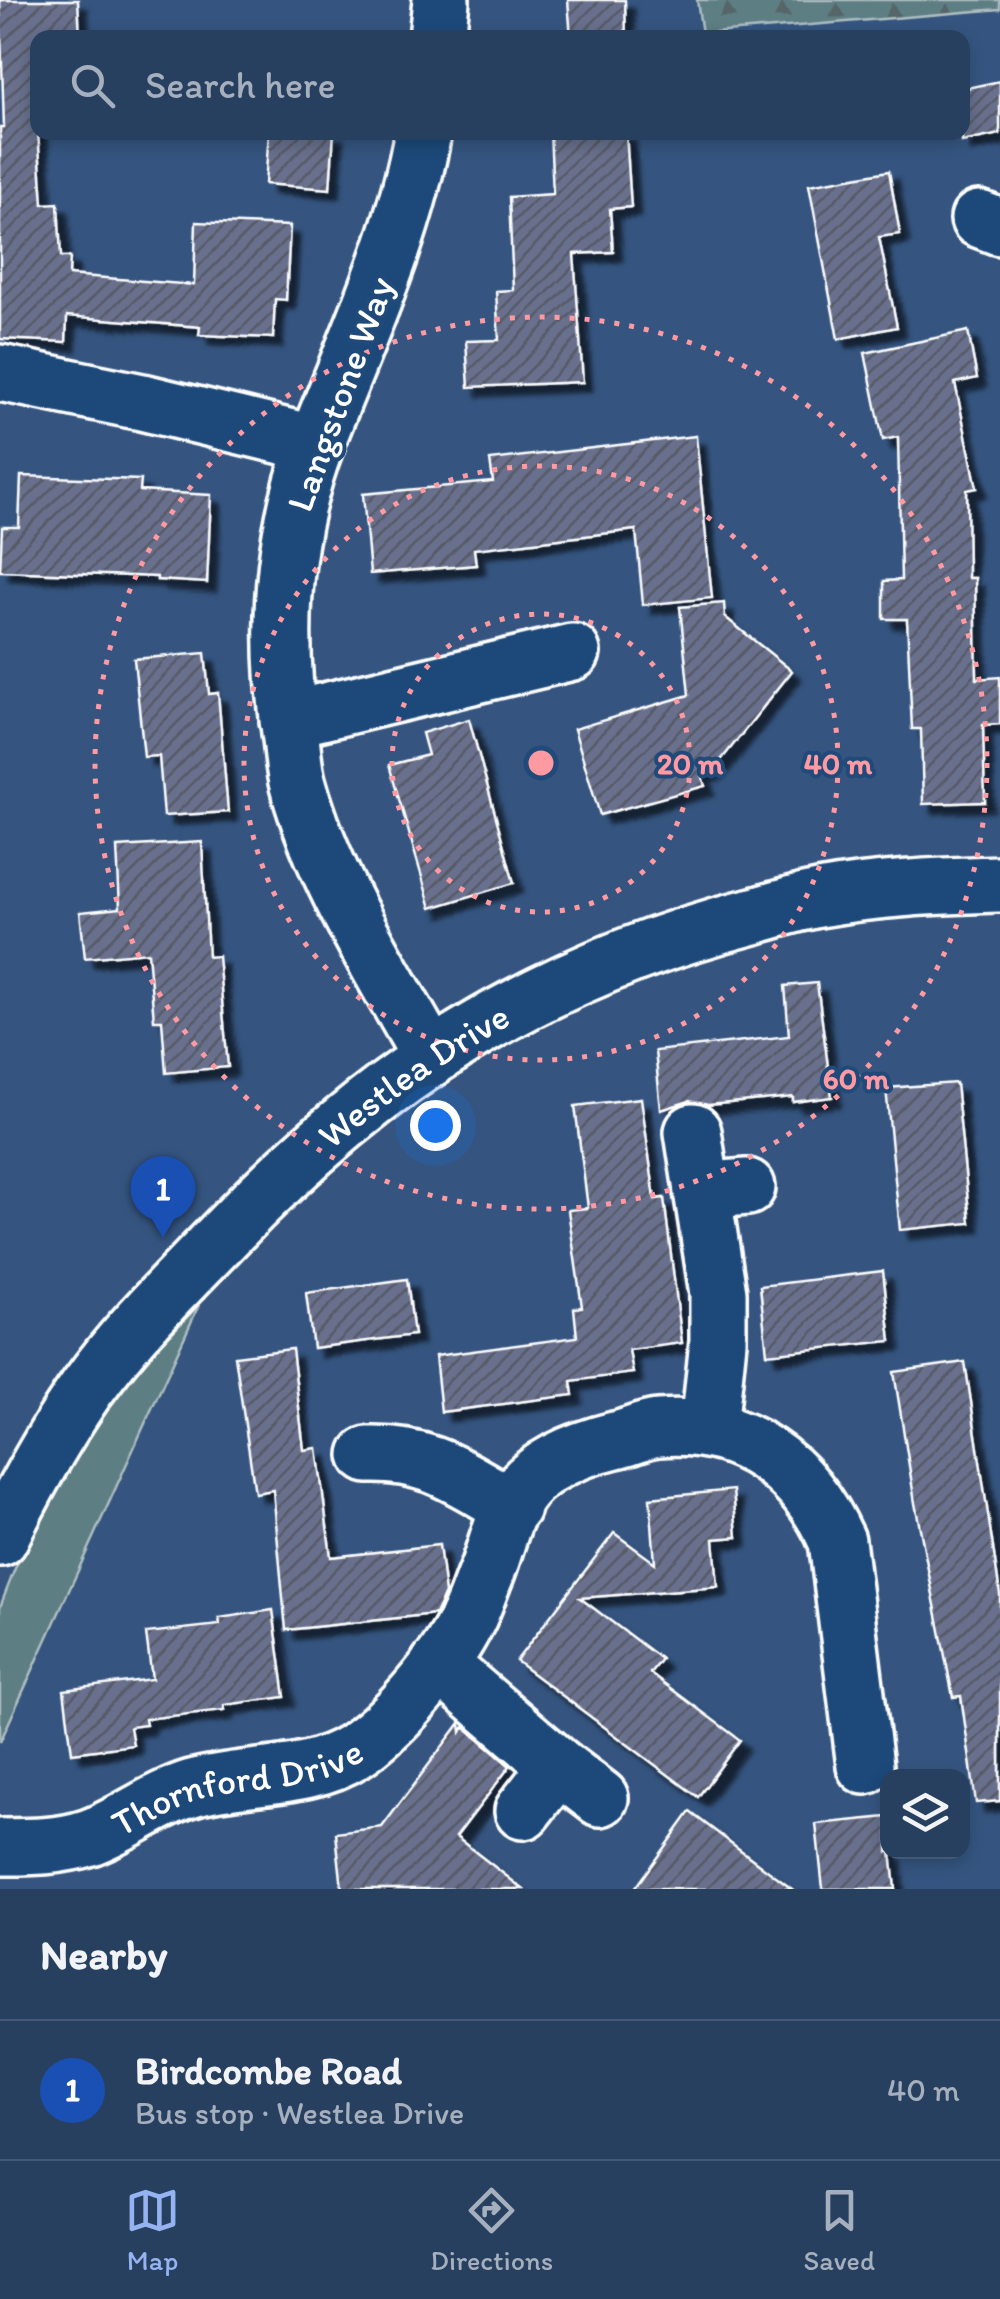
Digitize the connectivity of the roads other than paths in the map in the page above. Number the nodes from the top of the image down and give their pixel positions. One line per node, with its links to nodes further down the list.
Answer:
1 (441, 0): 2 (street)
2 (438, 30)
3 (421, 140): 5 (street, Langstone Way)
4 (0, 373): 5 (street)
5 (316, 444): 7 (street, Langstone Way)
6 (572, 652): 7 (street)
7 (288, 720): 9 (street, Langstone Way)
8 (1000, 884): 9 (street, Westlea Drive)
9 (430, 1058): 14 (street, Westlea Drive)
10 (693, 1132): 11 (street)
11 (709, 1428): 13 (street, Thornford Drive); 16 (street, Thornford Drive)
12 (368, 1454): 13 (street)
13 (512, 1508): 15 (street, Thornford Drive)
14 (0, 1538)
15 (439, 1664): 17 (street); 18 (street, Thornford Drive)
16 (865, 1766)
17 (523, 1812)
18 (0, 1848)

